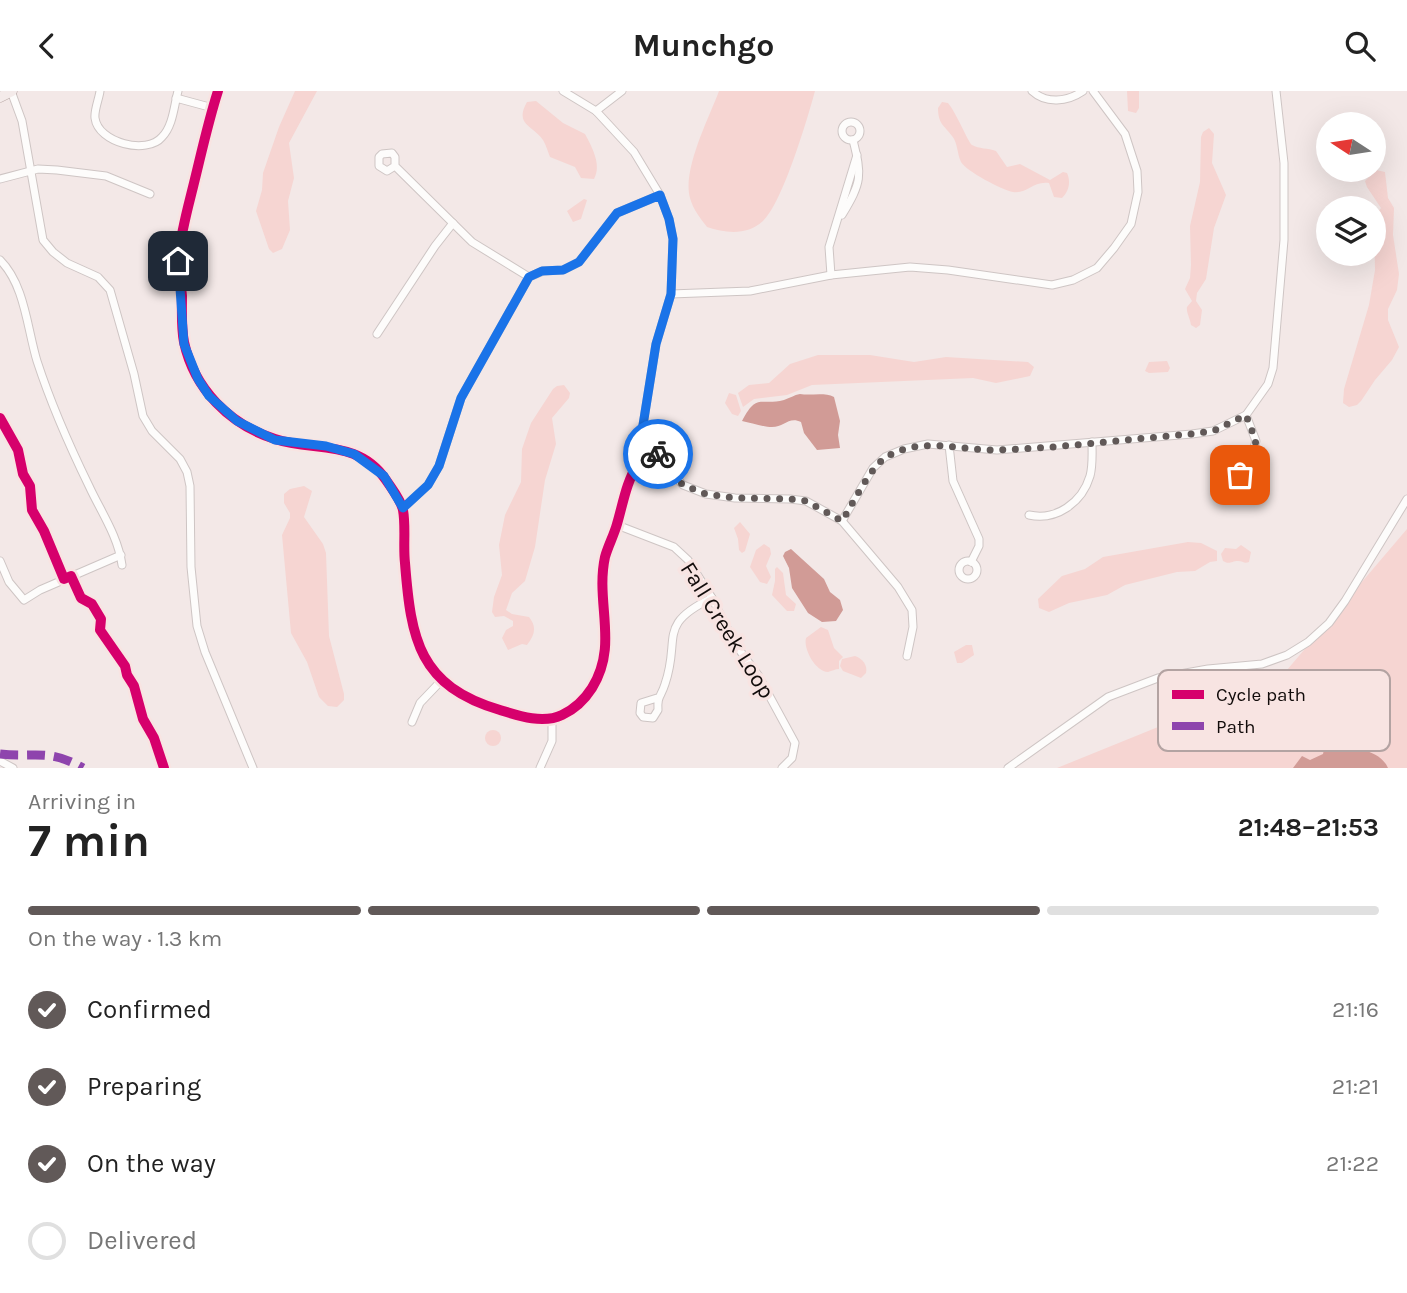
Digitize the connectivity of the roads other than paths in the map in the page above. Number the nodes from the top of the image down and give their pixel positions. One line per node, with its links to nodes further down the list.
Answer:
1 (12, 91): 11 (main road); 16 (street)
2 (100, 91): 10 (street)
3 (218, 91): 12 (street)
4 (563, 91): 13 (street)
5 (622, 91): 13 (street)
6 (1032, 91): 7 (street)
7 (1083, 91)
8 (1093, 91): 22 (street)
9 (1276, 91): 26 (street)
10 (177, 94): 12 (street)
11 (0, 97)
12 (213, 108): 32 (street)
13 (596, 111): 19 (street)
14 (853, 140): 22 (street)
15 (395, 166): 20 (street)
16 (30, 170): 17 (street); 18 (street); 50 (street)
17 (0, 179)
18 (150, 194)
19 (660, 195): 23 (street); 24 (street)
20 (453, 223): 23 (street); 25 (street)
21 (0, 261): 36 (street)
22 (831, 275): 24 (street)
23 (529, 277): 32 (street)
24 (671, 294): 29 (street)
25 (377, 334)
26 (1246, 415): 27 (street); 30 (street)
27 (1092, 442): 28 (street); 33 (street)
28 (949, 445): 34 (street); 38 (street)
29 (653, 446): 34 (street); 35 (street)
30 (1250, 460)
31 (1407, 499): 42 (street)
32 (403, 508): 44 (street)
33 (1029, 515)
34 (842, 521): 41 (street)
35 (617, 525): 40 (street, Fall Creek Loop); 46 (street)
36 (121, 555): 37 (street); 39 (street)
37 (0, 561)
38 (971, 562)
39 (122, 565)
40 (712, 598): 45 (street); 52 (street, Fall Creek Loop)
41 (907, 656)
42 (1202, 670)
43 (1158, 678): 53 (street)
44 (441, 681): 46 (street); 47 (street)
45 (657, 698)
46 (552, 719): 51 (street)
47 (412, 722)
48 (0, 761): 49 (street)
49 (13, 768)
50 (253, 768)
51 (540, 768)
52 (782, 768)
53 (1008, 768)

